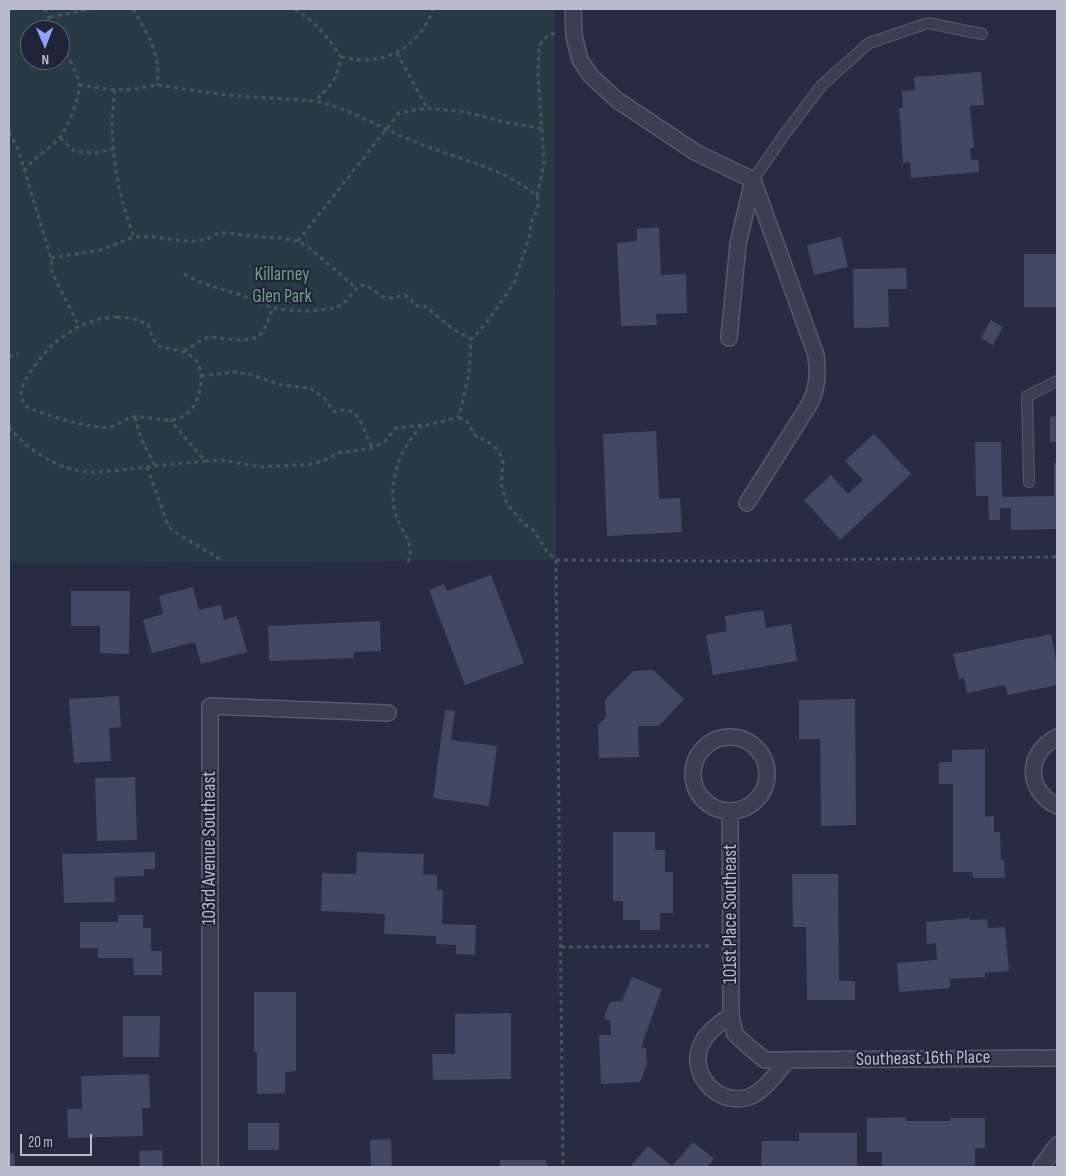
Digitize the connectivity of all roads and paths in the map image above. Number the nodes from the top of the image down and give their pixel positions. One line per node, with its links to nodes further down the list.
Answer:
1 (44, 9): 7 (path)
2 (91, 9): 7 (path)
3 (133, 9): 15 (path)
4 (295, 9): 12 (path)
5 (433, 9): 11 (path)
6 (573, 9): 9 (street)
7 (50, 17): 8 (path)
8 (51, 20)
9 (574, 29): 19 (path); 25 (street)
10 (982, 34): 25 (lane)
11 (397, 53): 12 (path); 18 (path)
12 (341, 58): 17 (path)
13 (70, 64): 14 (path)
14 (79, 85): 16 (path); 22 (path)
15 (158, 85): 16 (path); 17 (path)
16 (115, 90): 23 (path)
17 (315, 101): 20 (path)
18 (427, 108): 19 (path); 20 (path)
19 (541, 128): 26 (path)
20 (386, 129): 26 (path); 28 (path)
21 (9, 132): 24 (path)
22 (60, 138): 23 (path); 24 (path)
23 (114, 149): 27 (path)
24 (24, 171): 29 (path)
25 (753, 180): 34 (street); 51 (street)
26 (538, 196): 35 (path)
27 (134, 237): 28 (path); 29 (path)
28 (298, 241): 31 (path)
29 (51, 258): 33 (path)
30 (184, 274): 32 (path)
31 (356, 288): 32 (path); 35 (path)
32 (273, 307): 36 (path)
33 (79, 326): 36 (path); 41 (path)
34 (729, 338)
35 (471, 340): 42 (path)
36 (183, 351): 39 (path)
37 (18, 353): 38 (path)
38 (9, 357)
39 (201, 376): 43 (path); 46 (path)
40 (1057, 381): 50 (lane)
41 (135, 417): 43 (path); 48 (path)
42 (459, 417): 44 (path); 54 (path)
43 (170, 420): 47 (path)
44 (422, 425): 46 (path); 55 (path)
45 (9, 427): 49 (path)
46 (373, 448): 47 (path)
47 (205, 461): 48 (path)
48 (156, 466): 49 (path)
49 (147, 467): 53 (path)
50 (1029, 482)
51 (747, 503)
52 (1057, 557): 54 (path)
53 (220, 558)
54 (556, 560): 61 (path)
55 (408, 562)
56 (388, 713): 67 (street, 103rd Avenue Southeast)
57 (1057, 737): 58 (street)
58 (1057, 806)
59 (730, 812): 59 (street); 60 (street, 101st Place Southeast)
60 (731, 946): 61 (path); 62 (street, 101st Place Southeast)
61 (561, 947): 68 (path)
62 (731, 1015): 63 (street, 101st Place Southeast); 65 (street)
63 (749, 1048): 65 (street, Southeast 16th Place)
64 (1057, 1058): 65 (street, Southeast 16th Place)
65 (788, 1060)
66 (1057, 1145): 69 (street)
67 (210, 1167)
68 (563, 1167)
69 (1041, 1167)

